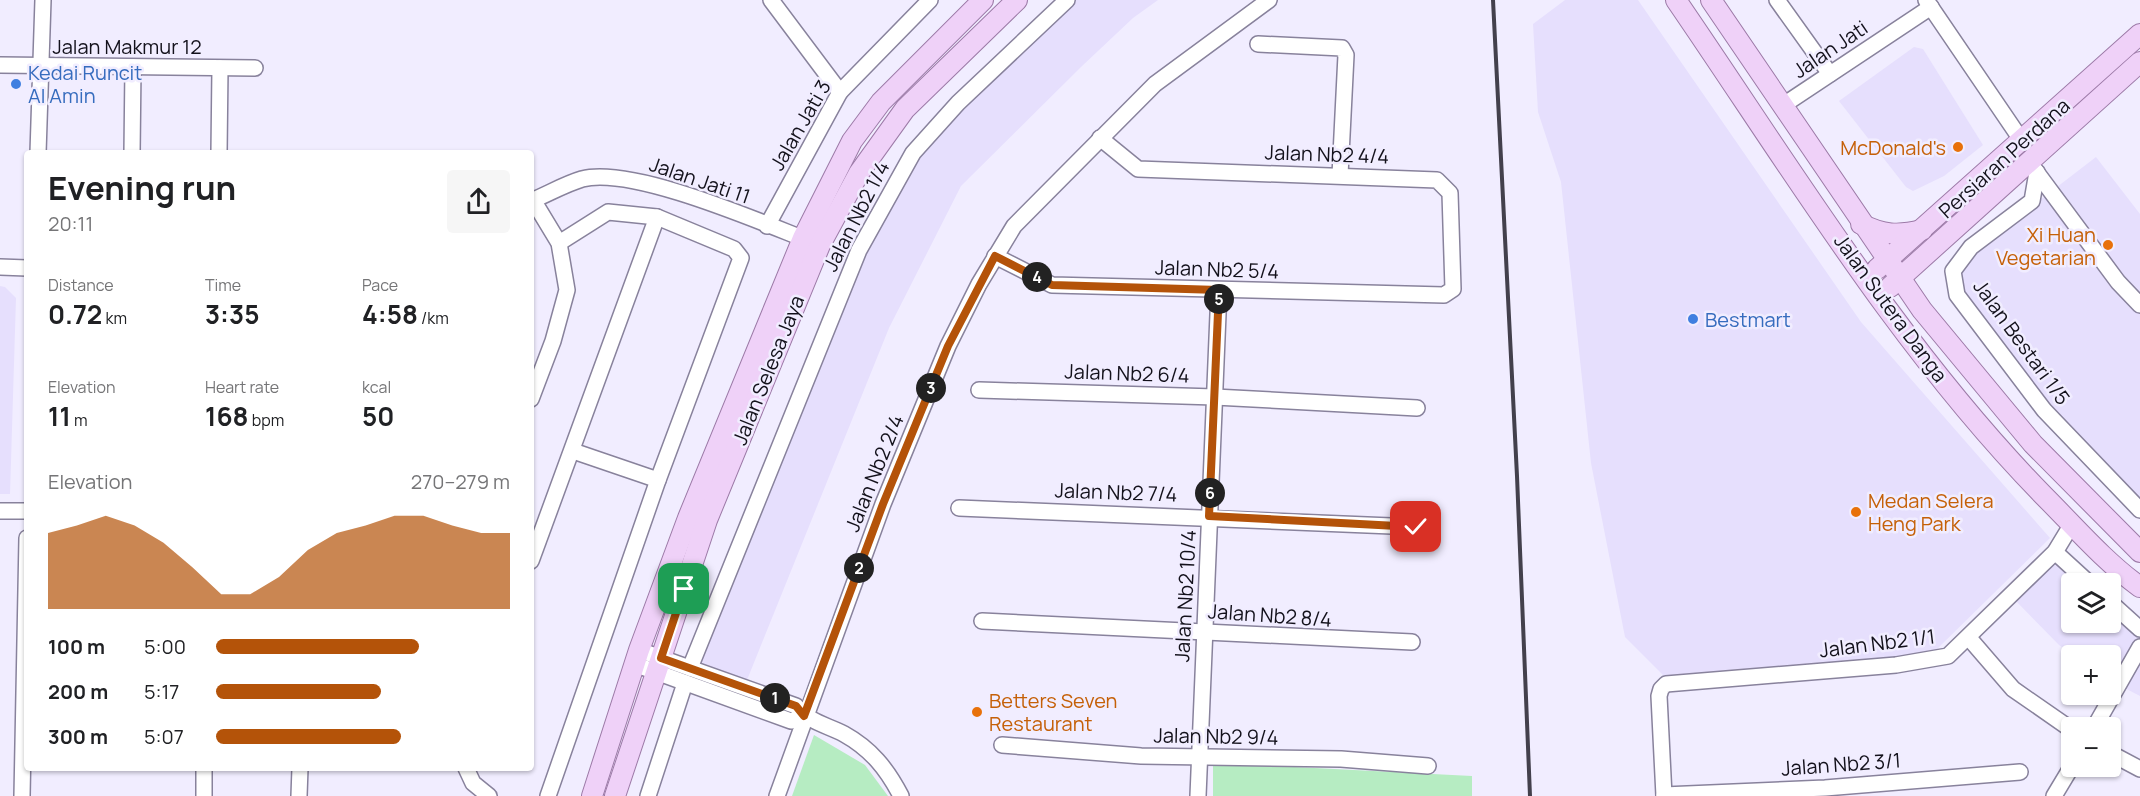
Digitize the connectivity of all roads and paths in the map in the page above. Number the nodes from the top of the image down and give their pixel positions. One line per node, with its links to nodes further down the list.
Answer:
1 (43, 0): 14 (street)
2 (771, 0): 21 (street)
3 (984, 0): 38 (main road, Jalan Selesa Jaya)
4 (1017, 0): 38 (main road, Jalan Selesa Jaya)
5 (1067, 0): 79 (street, Jalan Nb2 1/4)
6 (1269, 0): 23 (street, Jalan Nb2 2/4)
7 (1676, 0): 45 (main road, Jalan Sutera Danga)
8 (1711, 0): 22 (main road, Jalan Sutera Danga)
9 (1777, 0): 20 (street)
10 (926, 1): 21 (street, Jalan Jati 3)
11 (1929, 3): 20 (street, Jalan Jati); 24 (street)
12 (2140, 34): 24 (main road, Persiaran Perdana)
13 (1258, 44): 29 (street)
14 (41, 60): 16 (street, Jalan Makmur 12); 17 (street, Jalan Makmur 12); 25 (street)
15 (2140, 62): 28 (main road, Persiaran Perdana)
16 (0, 65)
17 (134, 67): 18 (street, Jalan Makmur 12); 26 (street)
18 (220, 68): 19 (street, Jalan Makmur 12); 27 (street)
19 (255, 68)
20 (1830, 74): 22 (street, Jalan Jati)
21 (840, 92): 36 (street, Jalan Jati 3)
22 (1782, 106): 35 (main road, Jalan Sutera Danga)
23 (1100, 138): 29 (street, Jalan Nb2 4/4); 41 (street, Jalan Nb2 2/4)
24 (2022, 141): 37 (main road, Persiaran Perdana)
25 (38, 150)
26 (132, 150)
27 (219, 150)
28 (2033, 167): 31 (street); 33 (street); 40 (main road, Persiaran Perdana)
29 (1340, 175): 48 (street, Jalan Nb2 4/4)
30 (534, 199): 36 (street, Jalan Jati 11)
31 (2032, 201): 33 (street); 59 (street, Jalan Bestari 1/5)
32 (534, 203): 39 (street)
33 (2062, 207): 50 (street)
34 (657, 217): 39 (street); 56 (street); 57 (street)
35 (1861, 224): 37 (main road); 42 (main road, Jalan Sutera Danga)
36 (767, 226): 38 (street, Jalan Jati 11)
37 (1925, 229): 42 (main road, Persiaran Perdana)
38 (811, 241): 77 (main road, Jalan Selesa Jaya); 78 (main road, Jalan Selesa Jaya)
39 (559, 243): 53 (street)
40 (1929, 253): 46 (main road, Persiaran Perdana); 51 (main road)
41 (995, 256): 47 (street, Jalan Nb2 5/4); 82 (street, Jalan Nb2 2/4)
42 (1887, 261): 45 (main road, Persiaran Perdana); 46 (main road, Jalan Sutera Danga)
43 (0, 267): 44 (street)
44 (24, 268)
45 (1866, 279): 49 (main road, Jalan Sutera Danga)
46 (1900, 279): 49 (main road, Persiaran Perdana); 51 (main road, Jalan Sutera Danga)
47 (1219, 290): 48 (street, Jalan Nb2 5/4); 54 (street, Jalan Nb2 10/4)
48 (1444, 295)
49 (1879, 296): 63 (main road, Jalan Sutera Danga)
50 (2140, 305)
51 (1922, 310): 66 (main road, Jalan Sutera Danga)
52 (979, 390): 54 (street, Jalan Nb2 6/4)
53 (534, 391)
54 (1215, 397): 55 (street, Jalan Nb2 6/4); 62 (street, Jalan Nb2 10/4)
55 (1417, 408)
56 (573, 451): 57 (street); 67 (street)
57 (658, 480): 100 (street)
58 (959, 508): 62 (street, Jalan Nb2 7/4)
59 (2140, 510)
60 (0, 511): 61 (street)
61 (24, 511)
62 (1209, 516): 64 (street, Jalan Nb2 7/4); 73 (street, Jalan Nb2 10/4)
63 (2072, 524): 65 (street, Jalan Nb2 1/1); 69 (main road, Jalan Sutera Danga)
64 (1416, 527)
65 (2055, 552): 68 (street); 74 (street, Jalan Nb2 1/1)
66 (2140, 552)
67 (534, 553)
68 (2078, 573)
69 (2140, 587)
70 (2121, 612): 72 (street)
71 (982, 621): 73 (street, Jalan Nb2 8/4)
72 (2140, 629)
73 (1204, 632): 75 (street, Jalan Nb2 8/4); 86 (street, Jalan Nb2 10/4)
74 (1969, 638): 80 (street, Jalan Nb2 1/1); 84 (street)
75 (1412, 642)
76 (2140, 647): 83 (street)
77 (637, 657): 78 (street); 101 (main road, Jalan Selesa Jaya)
78 (658, 665): 79 (street); 102 (main road, Jalan Selesa Jaya)
79 (687, 675): 82 (street); 103 (street, Jalan Nb2 1/4)
80 (1666, 684): 107 (street, Jalan Nb2 3/1)
81 (24, 693): 96 (street)
82 (804, 716): 104 (street, Jalan Nb2 2/4); 105 (street)
83 (2100, 717)
84 (2061, 722)
85 (1002, 745): 86 (street, Jalan Nb2 9/4)
86 (1198, 756): 88 (street, Jalan Nb2 9/4); 106 (street, Jalan Nb2 10/4)
87 (2121, 759): 89 (street)
88 (1428, 766)
89 (2140, 769)
90 (204, 771): 97 (street)
91 (300, 771): 98 (street)
92 (468, 771): 99 (street)
93 (2020, 772): 95 (street, Jalan Nb2 3/1)
94 (2066, 777): 108 (street)
95 (1826, 792): 107 (street, Jalan Nb2 3/1)
96 (22, 796)
97 (204, 796)
98 (299, 796)
99 (489, 796)
100 (548, 796)
101 (592, 796)
102 (615, 796)
103 (648, 796)
104 (777, 796)
105 (901, 796)
106 (1198, 796)
107 (1664, 796)
108 (2055, 796)

